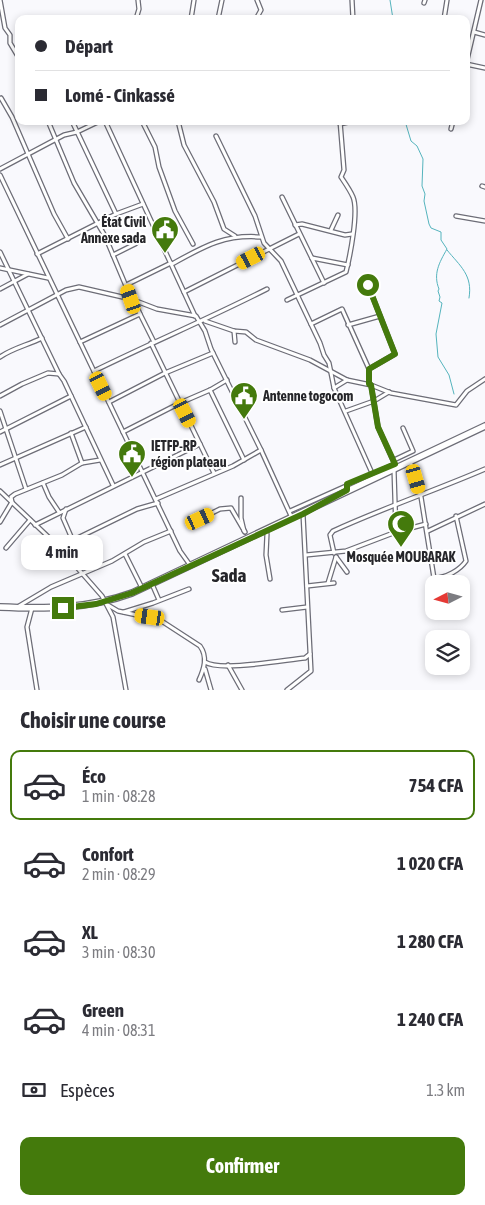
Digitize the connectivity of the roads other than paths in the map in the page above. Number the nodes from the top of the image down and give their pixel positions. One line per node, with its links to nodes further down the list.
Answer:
1 (0, 0): 18 (street)
2 (138, 0): 9 (street)
3 (194, 0): 10 (street)
4 (222, 0): 11 (street)
5 (257, 0): 12 (street)
6 (352, 0): 13 (street)
7 (447, 0): 14 (street)
8 (482, 0): 15 (street)
9 (137, 15)
10 (191, 15)
11 (220, 15)
12 (258, 15)
13 (353, 15)
14 (445, 15)
15 (474, 32): 16 (street); 17 (street)
16 (485, 35)
17 (470, 48)
18 (15, 51)
19 (470, 65): 20 (street)
20 (485, 68)
21 (1, 98): 23 (street)
22 (15, 125): 36 (street)
23 (15, 125)
24 (49, 125): 35 (street)
25 (74, 125): 33 (street)
26 (92, 125): 33 (street)
27 (107, 125): 40 (street)
28 (144, 125): 54 (street)
29 (179, 125): 51 (street)
30 (340, 125): 49 (street)
31 (452, 125): 32 (street)
32 (451, 129)
33 (77, 132): 35 (street); 41 (street)
34 (216, 136): 52 (street)
35 (55, 140): 36 (street); 45 (street)
36 (27, 155): 37 (street); 53 (street)
37 (0, 169)
38 (0, 175): 57 (street)
39 (282, 197): 46 (street)
40 (143, 204): 41 (street); 60 (street)
41 (116, 214): 45 (street)
42 (338, 215): 47 (street)
43 (456, 216): 44 (street)
44 (485, 221)
45 (98, 225): 53 (street); 58 (street)
46 (295, 225): 47 (street); 48 (street)
47 (331, 230): 49 (street)
48 (299, 234): 55 (street); 59 (street)
49 (352, 234): 61 (street)
50 (144, 236): 58 (street)
51 (235, 236): 52 (street); 60 (street)
52 (261, 236): 55 (street)
53 (68, 239): 57 (street)
54 (193, 244)
55 (268, 250): 72 (street); 74 (street)
56 (0, 252): 63 (street)
57 (37, 254): 65 (street)
58 (113, 254): 68 (street)
59 (312, 258): 61 (street); 67 (street)
60 (171, 263): 68 (street); 72 (street)
61 (348, 265): 67 (street)
62 (0, 268): 63 (street)
63 (9, 270): 64 (street); 66 (street)
64 (28, 274): 65 (street); 66 (street)
65 (48, 278): 73 (street)
66 (14, 282): 70 (street); 77 (street)
67 (324, 283): 74 (street)
68 (126, 285): 75 (street)
69 (368, 285): 80 (street)
70 (0, 289)
71 (267, 289): 81 (street)
72 (184, 292): 79 (street)
73 (57, 295): 75 (street); 77 (street); 88 (street)
74 (297, 295): 76 (street); 83 (street)
75 (133, 300): 78 (street); 79 (street)
76 (287, 300)
77 (28, 310): 84 (street); 87 (street)
78 (140, 314): 88 (street); 89 (street)
79 (196, 316): 82 (street)
80 (380, 316): 85 (street); 93 (street)
81 (205, 320): 82 (street); 86 (street)
82 (200, 322): 89 (street); 91 (street)
83 (311, 324): 85 (street); 95 (street)
84 (0, 325)
85 (348, 325): 93 (street)
86 (234, 332): 90 (street); 95 (street)
87 (42, 338): 92 (street); 97 (street)
88 (80, 342): 94 (street)
89 (152, 342): 94 (street); 96 (street)
90 (235, 342)
91 (213, 353): 96 (street); 99 (street)
92 (0, 357)
93 (369, 369): 101 (street)
94 (94, 371): 107 (street)
95 (331, 371): 100 (street); 102 (street)
96 (165, 373): 107 (street); 109 (street)
97 (58, 374): 105 (street); 106 (street)
98 (485, 378): 104 (street)
99 (227, 380): 103 (street); 120 (street)
100 (347, 380): 101 (street); 102 (street)
101 (370, 385): 104 (street); 108 (street)
102 (334, 388): 111 (street)
103 (210, 390): 109 (street); 123 (street)
104 (388, 392): 108 (street)
105 (0, 396)
106 (71, 396): 113 (street); 115 (street)
107 (109, 402): 117 (street)
108 (374, 402): 111 (street); 127 (street)
109 (180, 403): 117 (street); 119 (street)
110 (0, 411): 115 (street)
111 (346, 411): 131 (street)
112 (485, 426): 124 (highway)
113 (86, 427): 118 (street); 122 (street)
114 (403, 428): 127 (street)
115 (6, 430): 116 (street); 121 (street)
116 (0, 432)
117 (123, 432): 129 (street)
118 (71, 433): 121 (street); 125 (street)
119 (200, 444): 129 (street); 130 (street)
120 (262, 450): 123 (street); 144 (street)
121 (16, 457): 126 (street); 135 (street)
122 (100, 460): 125 (street); 133 (street)
123 (244, 460): 130 (street)
124 (410, 461): 127 (highway); 137 (street)
125 (82, 463): 132 (street)
126 (0, 465)
127 (395, 465): 131 (street); 134 (highway); 141 (street)
128 (485, 469): 137 (street)
129 (142, 471): 133 (street); 139 (street)
130 (214, 473): 139 (street)
131 (372, 473): 134 (street)
132 (43, 482): 135 (street); 145 (street)
133 (113, 485): 143 (street)
134 (347, 487): 144 (street); 146 (highway)
135 (26, 488): 140 (street)
136 (0, 491): 140 (street)
137 (421, 497): 141 (street); 152 (street)
138 (241, 498): 158 (street)
139 (157, 501): 155 (street); 159 (street)
140 (12, 502): 150 (street); 151 (street)
141 (396, 504): 157 (street); 162 (street)
142 (485, 504): 147 (street)
143 (67, 508): 145 (street); 159 (street)
144 (290, 511): 148 (street)
145 (59, 512): 153 (street)
146 (303, 514): 148 (highway); 164 (street)
147 (456, 516): 156 (street); 156 (street)
148 (292, 518): 154 (highway)
149 (200, 519): 158 (street)
150 (30, 520): 153 (street); 161 (street)
151 (0, 522)
152 (426, 524): 156 (street); 157 (street)
153 (35, 525): 160 (street)
154 (264, 530): 158 (highway); 169 (street)
155 (170, 531): 163 (street); 166 (street)
156 (428, 531)
157 (396, 532): 162 (street)
158 (246, 535): 166 (highway)
159 (73, 541): 160 (street)
160 (59, 547): 168 (street)
161 (6, 548)
162 (333, 553): 164 (street); 165 (street)
163 (125, 554): 168 (street); 174 (street)
164 (306, 555): 173 (street)
165 (336, 557): 167 (street); 170 (street)
166 (191, 566): 172 (highway)
167 (347, 572)
168 (82, 573): 177 (street); 180 (street)
169 (270, 579)
170 (328, 583): 171 (street); 173 (street)
171 (334, 583)
172 (152, 584): 174 (highway); 176 (street)
173 (307, 586): 179 (street)
174 (143, 588): 177 (highway)
175 (189, 589): 176 (street)
176 (159, 600): 183 (street)
177 (106, 602): 181 (highway); 183 (street); 189 (street)
178 (0, 607): 180 (highway)
179 (307, 607): 182 (street); 184 (street)
180 (17, 608): 181 (highway)
181 (32, 608): 188 (street)
182 (282, 610)
183 (123, 612): 185 (street)
184 (310, 654): 186 (street); 192 (street)
185 (204, 662): 186 (street); 187 (street); 190 (street)
186 (228, 665): 191 (street)
187 (200, 680)
188 (37, 690)
189 (126, 690)
190 (210, 690)
191 (242, 690)
192 (288, 690)

